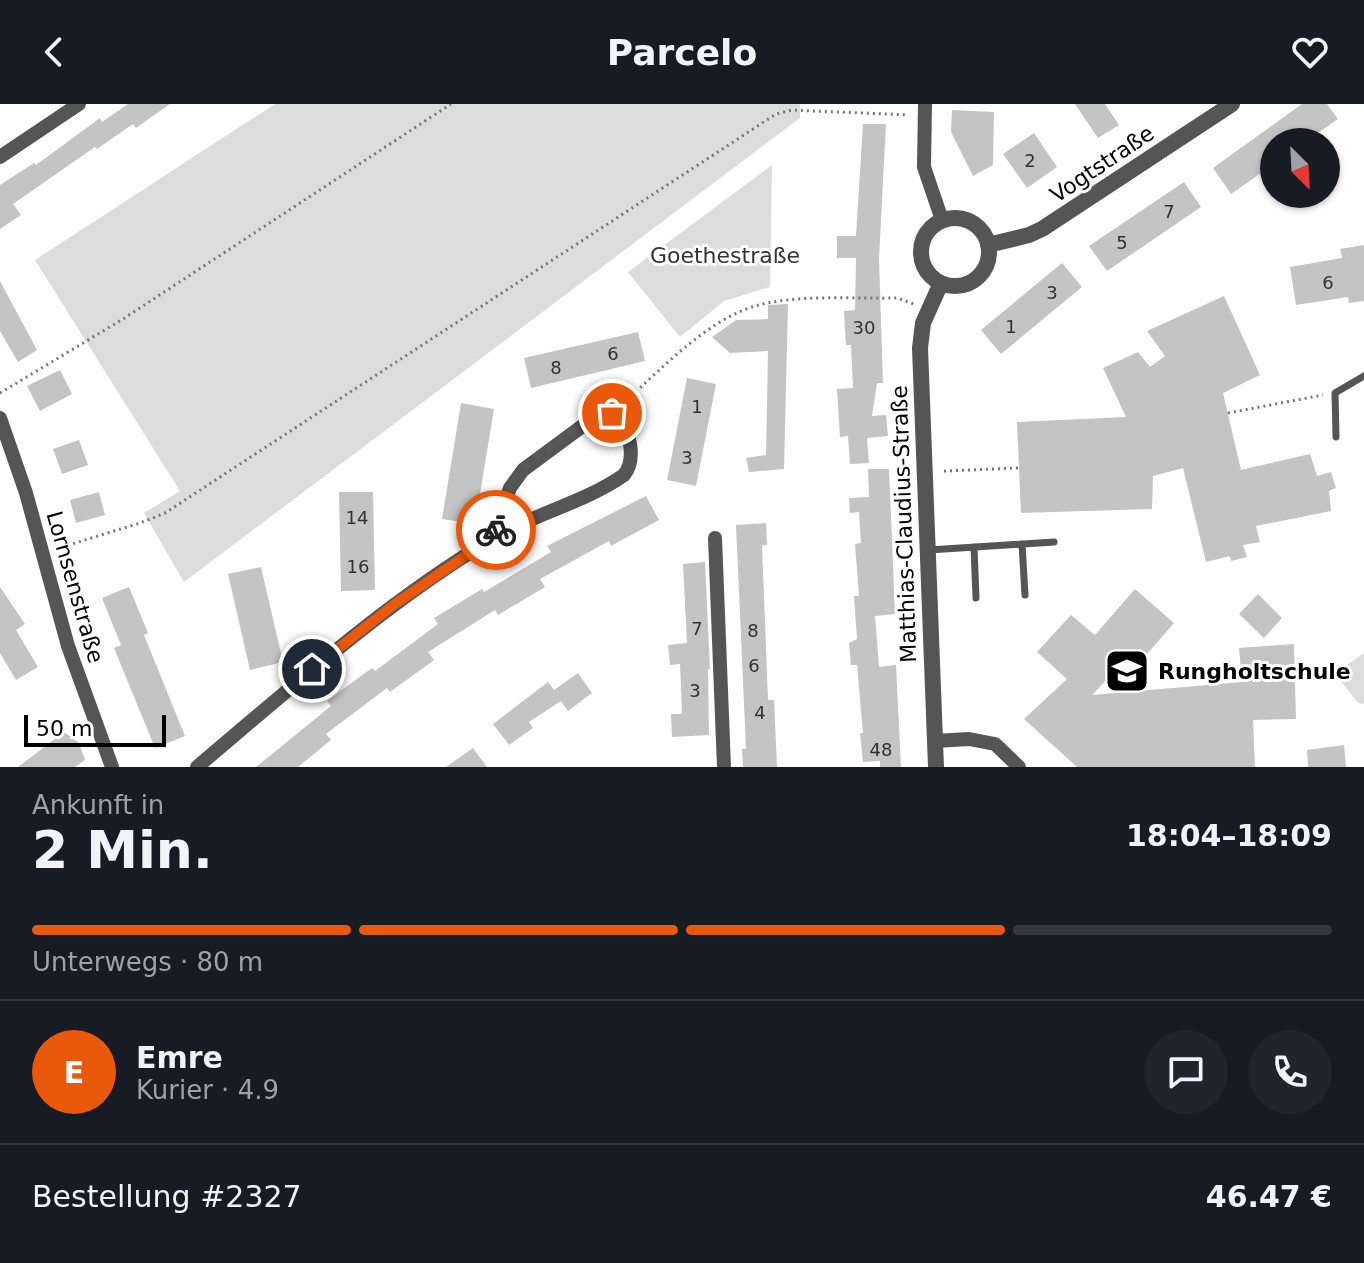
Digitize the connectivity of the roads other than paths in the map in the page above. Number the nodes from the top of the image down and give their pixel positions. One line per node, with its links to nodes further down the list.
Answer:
1 (79, 104): 4 (street)
2 (1232, 104): 6 (street, Vogtstraße)
3 (925, 110): 5 (street)
4 (0, 157)
5 (942, 220): 6 (street); 7 (street)
6 (988, 245): 7 (street)
7 (941, 283): 16 (street, Matthias-Claudius-Straße)
8 (1364, 376): 10 (lane)
9 (0, 418): 20 (street, Lornsenstraße)
10 (1336, 437)
11 (493, 537): 11 (street); 21 (street)
12 (715, 538): 22 (street)
13 (1054, 542): 14 (lane)
14 (1022, 544): 15 (lane); 17 (lane)
15 (974, 547): 16 (lane); 18 (lane)
16 (927, 550): 19 (street, Matthias-Claudius-Straße)
17 (1025, 595)
18 (976, 598)
19 (935, 741): 23 (street, Matthias-Claudius-Straße); 24 (street)
20 (112, 767)
21 (197, 767)
22 (724, 767)
23 (936, 767)
24 (1019, 767)

